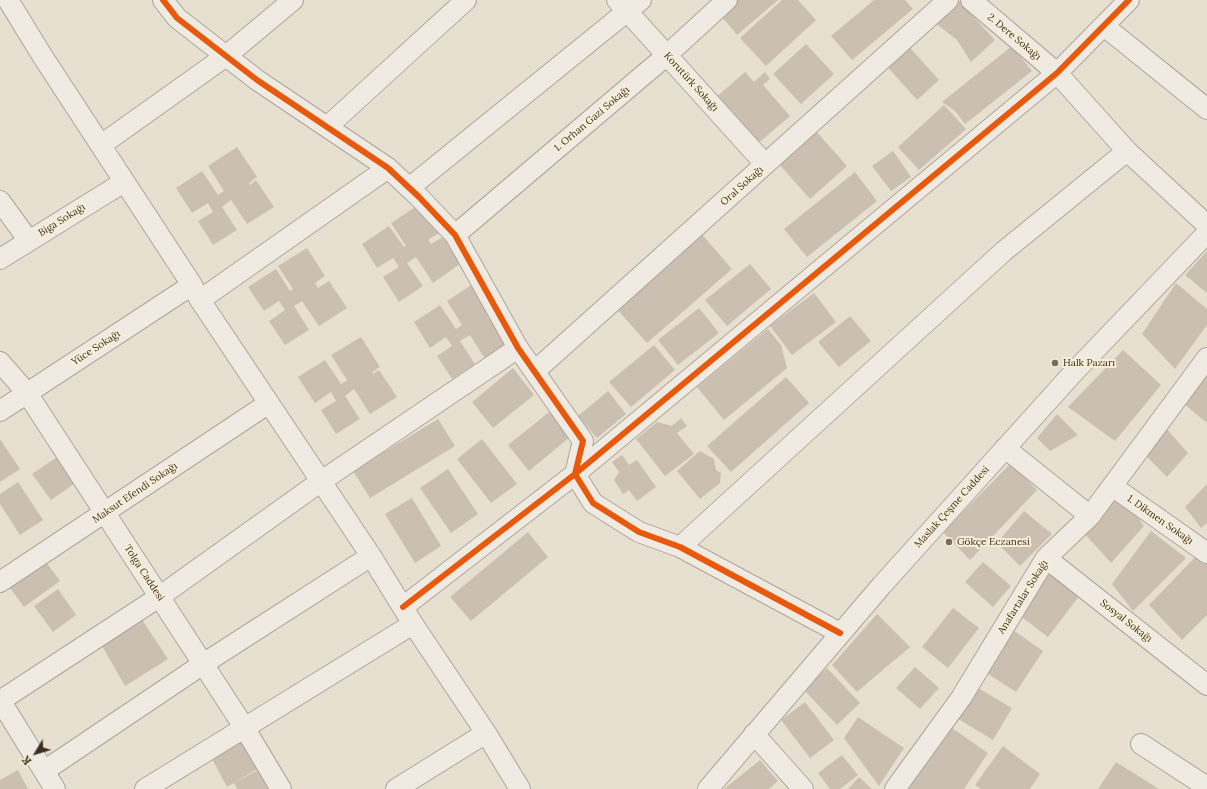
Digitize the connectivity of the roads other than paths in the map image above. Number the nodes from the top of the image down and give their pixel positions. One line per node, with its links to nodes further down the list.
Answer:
1 (163, 0): 12 (street)
2 (294, 0): 12 (street)
3 (466, 0): 15 (street)
4 (727, 0): 11 (street, 1. Orhan Gazi Sokağı)
5 (948, 0): 18 (street, Oral Sokağı)
6 (972, 0): 13 (street, 2. Dere Sokağı)
7 (1129, 0): 10 (street)
8 (629, 4): 11 (street, Korutürk Sokağı); 21 (street)
9 (8, 11): 16 (street)
10 (1104, 26): 13 (street); 14 (street)
11 (666, 55): 18 (street, Korutürk Sokağı); 25 (street, 1. Orhan Gazi Sokağı)
12 (226, 56): 15 (street); 16 (street)
13 (1058, 73): 17 (street, 2. Dere Sokağı); 37 (street)
14 (1207, 109)
15 (328, 126): 19 (street)
16 (101, 145): 20 (street)
17 (1127, 151): 23 (street, 2. Dere Sokağı); 42 (street)
18 (765, 164): 32 (street, Oral Sokağı)
19 (388, 168): 21 (street); 28 (street, Yüce Sokağı)
20 (124, 182): 26 (street, Biga Sokağı); 28 (street)
21 (410, 188): 25 (street)
22 (0, 201): 26 (street)
23 (1207, 225)
24 (1207, 233): 36 (street, Maslak Çeşme Caddesi)
25 (455, 235): 29 (street)
26 (29, 241): 27 (street, Biga Sokağı)
27 (0, 259)
28 (196, 293): 33 (street, Yüce Sokağı); 34 (street)
29 (518, 348): 32 (street); 38 (street)
30 (1207, 358): 39 (street, Anafartalar Sokağı)
31 (0, 362): 33 (street, Tolga Caddesi)
32 (535, 371): 37 (street)
33 (27, 393): 35 (street, Yüce Sokağı); 40 (street, Tolga Caddesi)
34 (269, 402): 38 (street); 40 (street, Maksut Efendi Sokağı)
35 (0, 411)
36 (1005, 448): 41 (street); 49 (street, Maslak Çeşme Caddesi)
37 (575, 474): 42 (street); 48 (street)
38 (320, 482): 44 (street); 47 (street)
39 (1112, 486): 41 (street, Anafartalar Sokağı); 43 (street, 1. Dikmen Sokağı)
40 (104, 513): 46 (street, Maksut Efendi Sokağı); 47 (street, Tolga Caddesi)
41 (1090, 516): 45 (street, Anafartalar Sokağı)
42 (680, 547): 49 (street)
43 (1207, 553)
44 (371, 556): 48 (street); 50 (street)
45 (1046, 558): 51 (street, Sosyal Sokağı); 66 (street, Anafartalar Sokağı)
46 (0, 582)
47 (159, 597): 50 (street, Tolga Caddesi); 52 (street)
48 (408, 616): 53 (street); 54 (street)
49 (840, 633): 55 (street, Maslak Çeşme Caddesi)
50 (203, 664): 53 (street, Tolga Caddesi); 57 (street)
51 (1207, 685)
52 (0, 700): 57 (street)
53 (244, 727): 60 (street); 61 (street, Tolga Caddesi)
54 (486, 733): 62 (street); 63 (street)
55 (754, 734): 64 (street, Maslak Çeşme Caddesi); 65 (street)
56 (1141, 744): 58 (street)
57 (44, 771): 59 (street)
58 (1207, 787)
59 (55, 789)
60 (145, 789)
61 (281, 789)
62 (396, 789)
63 (520, 789)
64 (708, 789)
65 (803, 789)
66 (895, 789)

